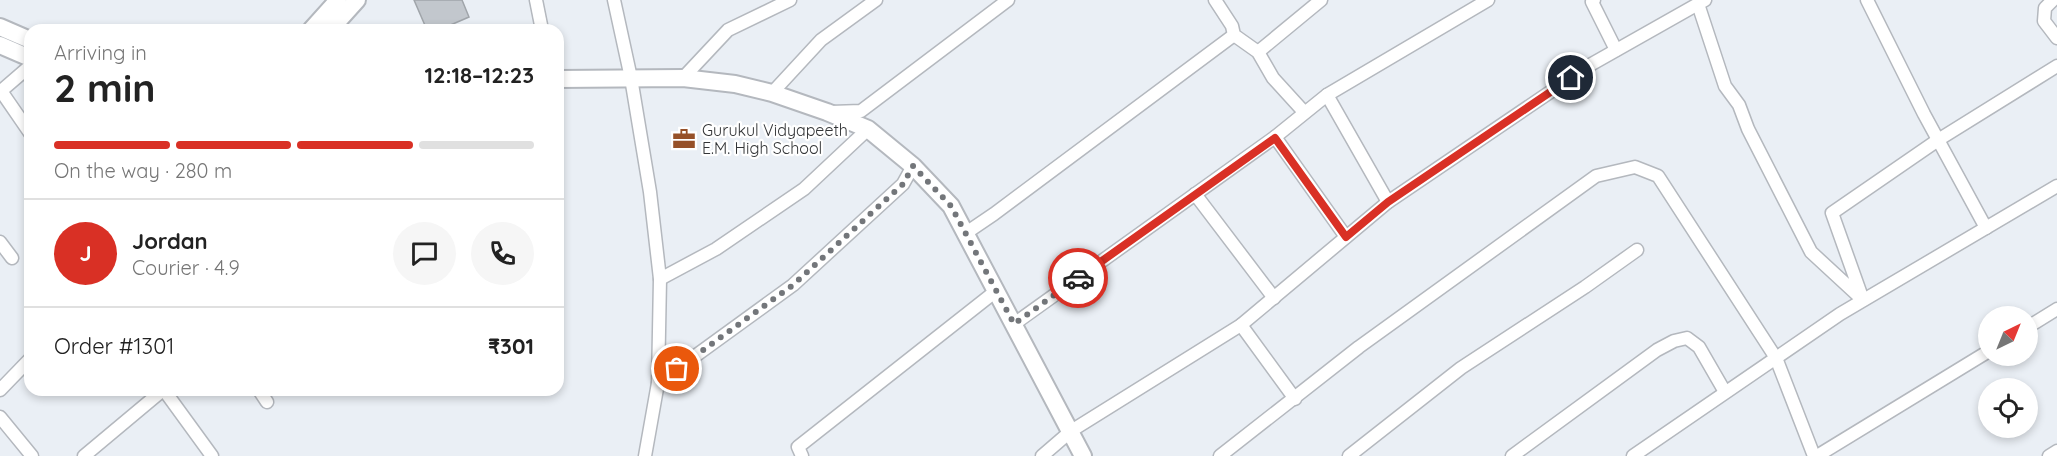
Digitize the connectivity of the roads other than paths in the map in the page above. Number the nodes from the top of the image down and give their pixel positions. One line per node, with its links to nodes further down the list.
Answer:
1 (338, 0): 17 (main road)
2 (357, 0): 18 (main road)
3 (536, 0): 19 (street)
4 (614, 0): 30 (street)
5 (790, 0): 31 (street)
6 (876, 0): 33 (street)
7 (1008, 0): 35 (street)
8 (1215, 0): 21 (street)
9 (1322, 0): 26 (street)
10 (1488, 0): 34 (street)
11 (1594, 0): 25 (street)
12 (1679, 0): 16 (street)
13 (1867, 0): 40 (street)
14 (2053, 0): 23 (street)
15 (1702, 2): 16 (street); 54 (street)
16 (1686, 11): 25 (street)
17 (316, 24)
18 (335, 24)
19 (541, 24)
20 (0, 27): 22 (main road)
21 (1234, 35): 26 (street); 46 (street)
22 (24, 37)
23 (2057, 38)
24 (0, 45): 27 (main road)
25 (1616, 50): 44 (street)
26 (1258, 52): 36 (street)
27 (24, 55)
28 (2057, 66): 40 (street)
29 (24, 71): 37 (street)
30 (631, 78): 31 (main road); 32 (main road); 51 (street)
31 (683, 78): 33 (main road)
32 (564, 79)
33 (771, 93): 35 (main road)
34 (1327, 95): 36 (street); 44 (street)
35 (827, 112): 38 (main road)
36 (1304, 112): 39 (street)
37 (24, 124)
38 (868, 129): 41 (main road); 51 (street)
39 (1275, 138): 43 (street); 47 (street)
40 (1938, 140): 45 (street); 54 (street)
41 (913, 166): 46 (main road); 62 (street)
42 (2057, 186): 45 (street)
43 (1195, 194): 53 (street); 57 (street)
44 (1388, 202): 47 (street)
45 (1986, 228): 54 (street)
46 (966, 233): 52 (main road)
47 (1346, 237): 53 (street)
48 (0, 242): 50 (street)
49 (1637, 249): 81 (street)
50 (12, 258)
51 (660, 279): 62 (street)
52 (996, 291): 57 (main road); 77 (street)
53 (1274, 298): 58 (street)
54 (1863, 300): 59 (street)
55 (2057, 309): 56 (street)
56 (2038, 321)
57 (1014, 324): 71 (main road)
58 (1241, 326): 68 (street); 71 (street)
59 (1776, 358): 64 (street); 68 (street); 84 (street)
60 (1978, 358): 84 (street)
61 (24, 365): 63 (street)
62 (658, 383): 76 (street)
63 (0, 390)
64 (1725, 392): 82 (street); 83 (street)
65 (156, 396): 74 (street)
66 (167, 396): 75 (street)
67 (262, 396): 69 (street)
68 (1294, 399): 80 (street)
69 (267, 402)
70 (0, 417): 73 (street)
71 (1071, 431): 78 (street); 79 (main road)
72 (2057, 451): 85 (street)
73 (32, 456)
74 (84, 456)
75 (212, 456)
76 (645, 456)
77 (802, 456)
78 (1042, 456)
79 (1083, 456)
80 (1220, 456)
81 (1349, 456)
82 (1512, 456)
83 (1633, 456)
84 (1816, 456)
85 (2049, 456)

